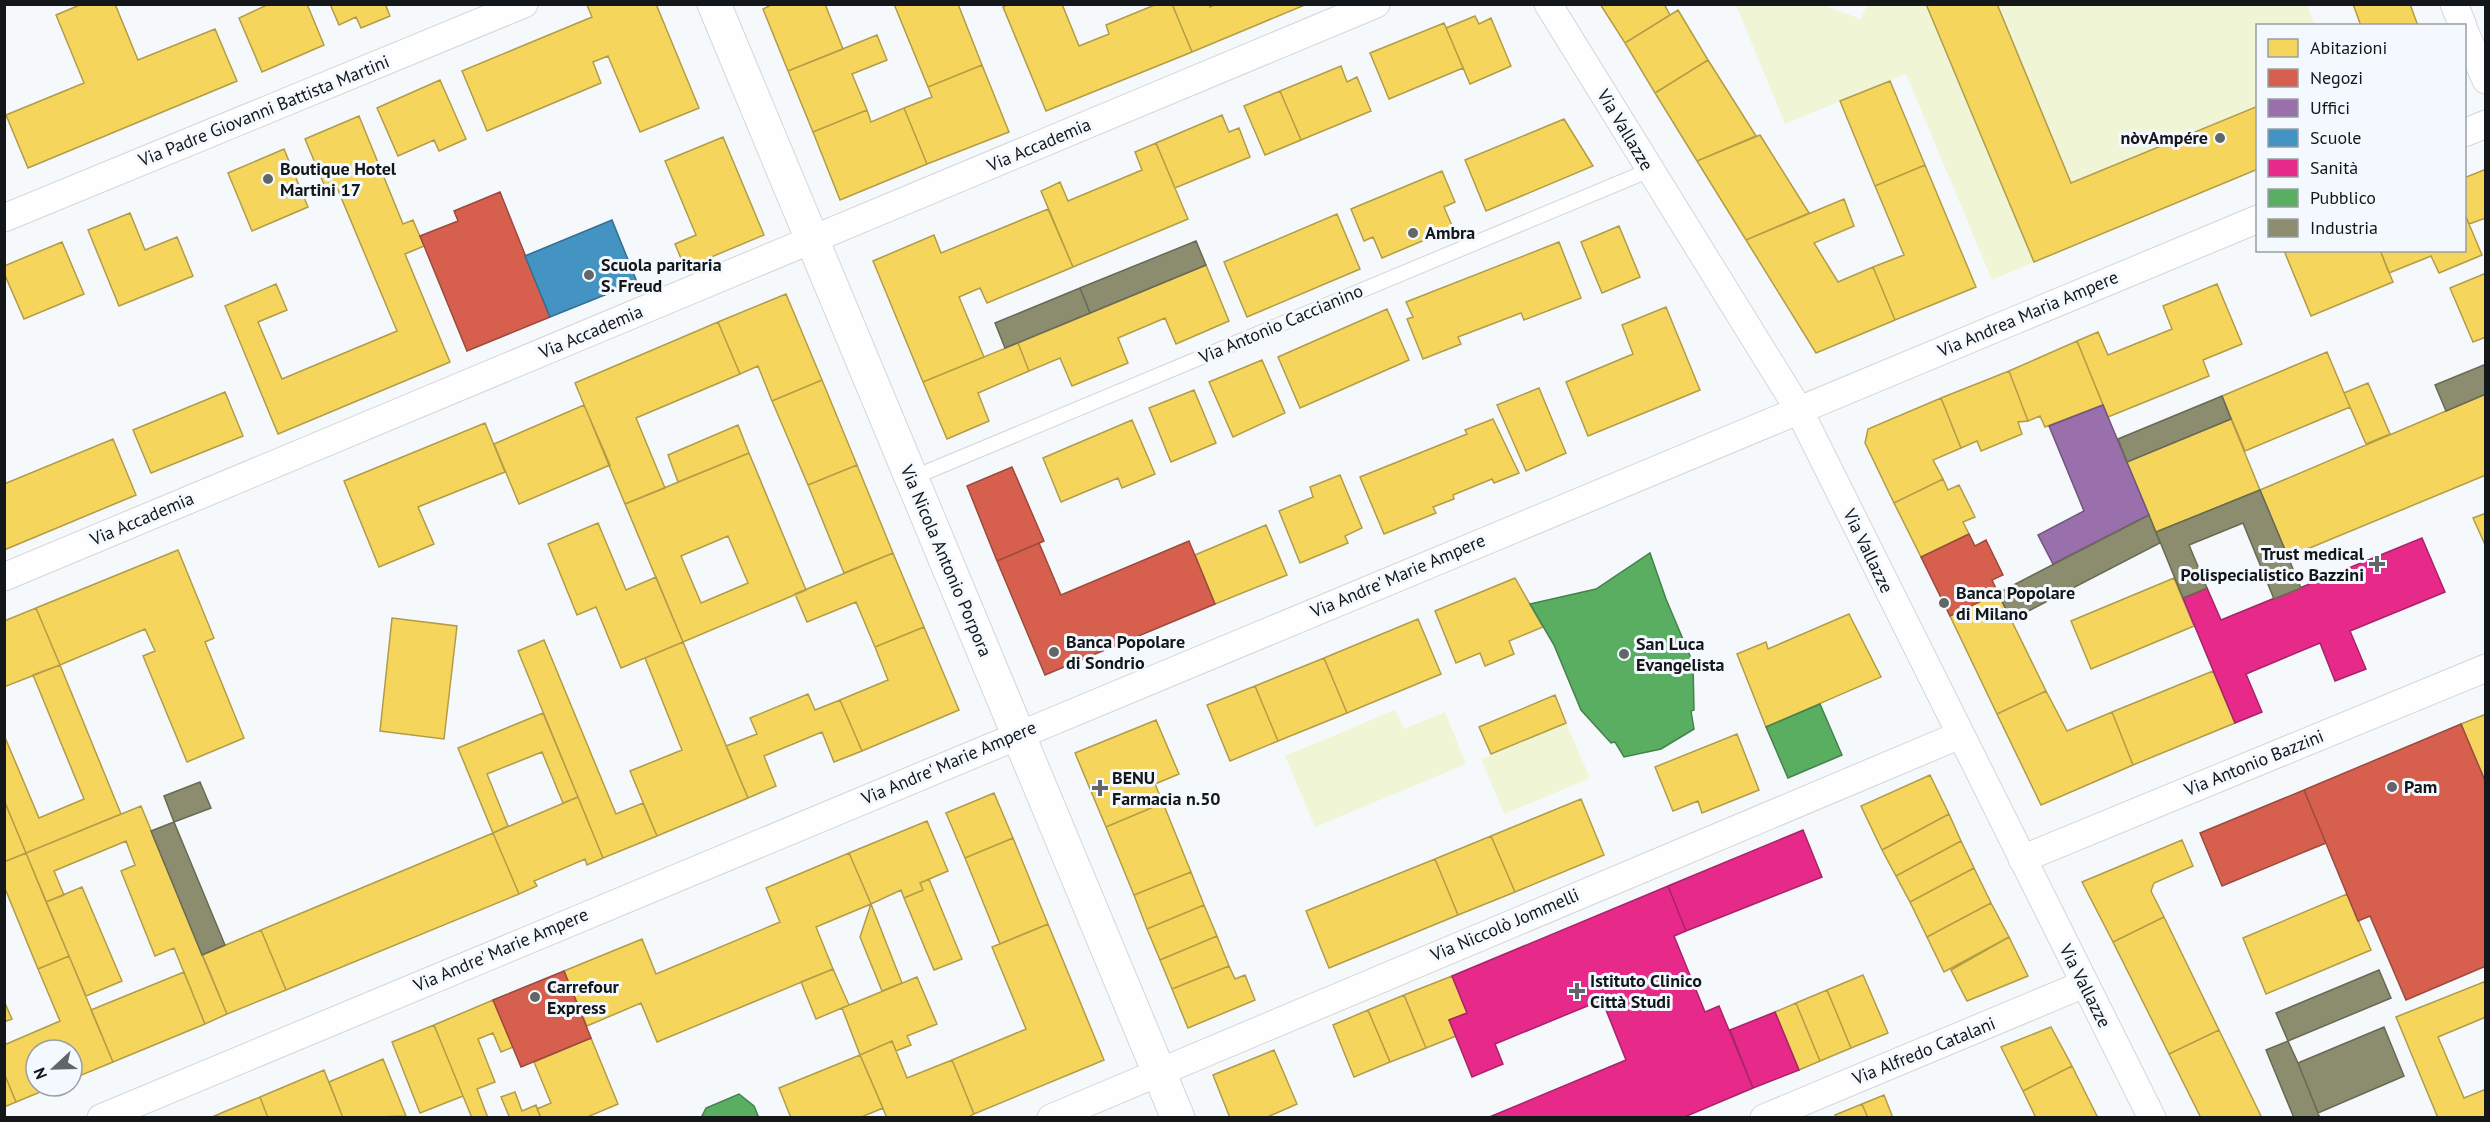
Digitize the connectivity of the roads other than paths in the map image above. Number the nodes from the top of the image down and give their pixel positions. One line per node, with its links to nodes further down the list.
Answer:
1 (524, 4): 12 (street, Via Padre Giovanni Battista Martini)
2 (714, 4): 14 (main road, Via Nicola Antonio Porpora)
3 (1376, 4): 14 (street, Via Accademia)
4 (1548, 4): 11 (street, Via Vallazze)
5 (2454, 4): 6 (street)
6 (2462, 24)
7 (2466, 35): 8 (street)
8 (2486, 80)
9 (2486, 124): 10 (street)
10 (2466, 132)
11 (1650, 170): 15 (street, Via Vallazze); 16 (lane, Via Antonio Caccianino)
12 (4, 218)
13 (2256, 220): 15 (street, Via Andrea Maria Ampere)
14 (813, 240): 16 (main road, Via Nicola Antonio Porpora); 17 (street, Via Accademia)
15 (1799, 410): 19 (street, Via Andre' Marie Ampere); 20 (street, Via Vallazze)
16 (912, 478): 19 (main road, Via Nicola Antonio Porpora)
17 (4, 577)
18 (2486, 668): 21 (street, Via Antonio Bazzini)
19 (1018, 734): 23 (main road, Via Nicola Antonio Porpora); 24 (street, Via Andre' Marie Ampere)
20 (1960, 735): 21 (street, Via Vallazze); 23 (street, Via Niccolò Jommelli)
21 (2022, 859): 22 (street, Via Vallazze)
22 (2084, 984): 28 (street, Via Alfredo Catalani); 29 (street, Via Vallazze)
23 (1159, 1071): 26 (street, Via Niccolò Jommelli); 27 (main road, Via Nicola Antonio Porpora)
24 (154, 1107): 25 (street, Via Andre' Marie Ampere)
25 (100, 1118)
26 (1051, 1118)
27 (1178, 1118)
28 (1764, 1118)
29 (2151, 1118)

